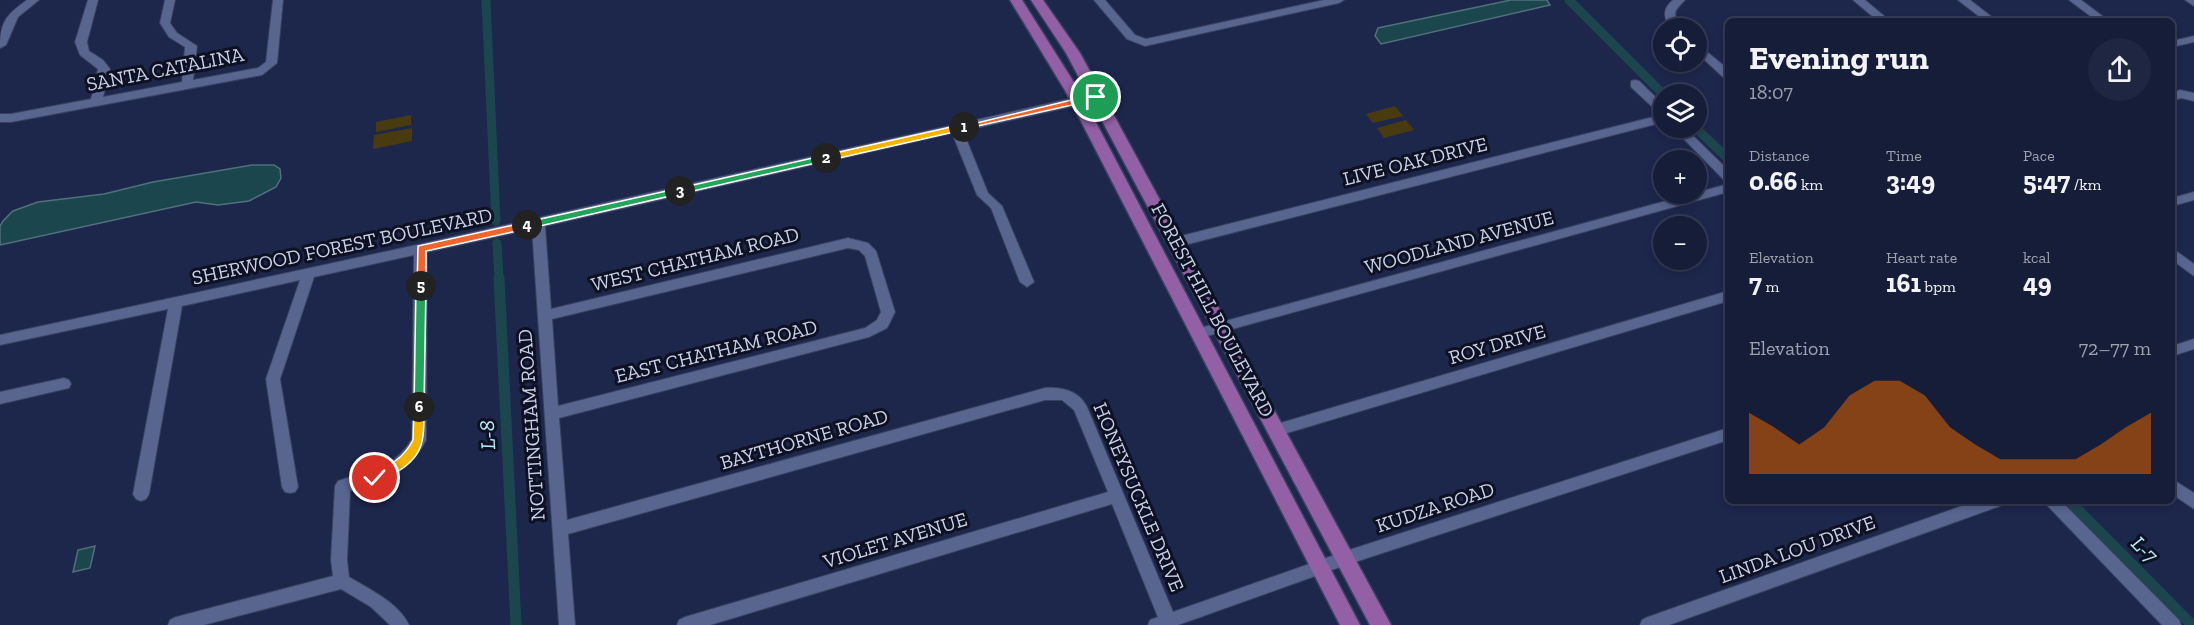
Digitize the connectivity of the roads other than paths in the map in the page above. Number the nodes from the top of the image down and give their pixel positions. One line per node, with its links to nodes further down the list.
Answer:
1 (34, 0): 21 (street)
2 (93, 0): 31 (street)
3 (170, 0): 25 (street)
4 (278, 0): 25 (street, SANTA CATALINA)
5 (1016, 0): 29 (main road, FOREST HILL BOULEVARD)
6 (1037, 0): 27 (main road, FOREST HILL BOULEVARD)
7 (1099, 0): 8 (street)
8 (1339, 0)
9 (1680, 0): 15 (street)
10 (1858, 0): 16 (street)
11 (1963, 0): 17 (street)
12 (2074, 0): 18 (street)
13 (2190, 0): 14 (street)
14 (2194, 3)
15 (1670, 18)
16 (1881, 18)
17 (1988, 18)
18 (2100, 18)
19 (2194, 39): 20 (street)
20 (2175, 44)
21 (0, 45)
22 (1707, 53): 23 (street)
23 (1723, 64)
24 (1635, 84): 30 (street)
25 (186, 85): 31 (street, SANTA CATALINA)
26 (2175, 96): 28 (street)
27 (1096, 97): 29 (street, SHERWOOD FOREST BOULEVARD); 41 (main road, FOREST HILL BOULEVARD)
28 (2194, 98)
29 (1077, 100): 34 (street, SHERWOOD FOREST BOULEVARD); 52 (main road, FOREST HILL BOULEVARD)
30 (1653, 101)
31 (96, 102): 32 (street, SANTA CATALINA)
32 (0, 117)
33 (1653, 121): 41 (street, LIVE OAK DRIVE)
34 (956, 129): 40 (street, SHERWOOD FOREST BOULEVARD); 46 (street)
35 (1689, 138): 36 (street)
36 (1725, 174)
37 (1725, 189): 51 (street, WOODLAND AVENUE)
38 (2194, 195): 39 (street)
39 (2175, 201)
40 (538, 223): 42 (street, SHERWOOD FOREST BOULEVARD); 49 (street, NOTTINGHAM ROAD)
41 (1177, 242): 51 (main road, FOREST HILL BOULEVARD)
42 (421, 249): 45 (street, SHERWOOD FOREST BOULEVARD); 72 (street)
43 (2175, 255): 44 (street)
44 (2194, 271)
45 (309, 273): 48 (street, SHERWOOD FOREST BOULEVARD); 62 (street)
46 (1027, 282)
47 (1725, 297): 60 (street, ROY DRIVE)
48 (176, 302): 53 (street, SHERWOOD FOREST BOULEVARD); 64 (street)
49 (544, 316): 50 (street, WEST CHATHAM ROAD); 59 (street, NOTTINGHAM ROAD)
50 (886, 318): 59 (street, EAST CHATHAM ROAD)
51 (1222, 327): 52 (street, WOODLAND AVENUE); 60 (main road, FOREST HILL BOULEVARD)
52 (1200, 333): 71 (main road, FOREST HILL BOULEVARD)
53 (0, 340)
54 (2194, 344): 55 (street)
55 (2175, 350)
56 (64, 384): 58 (street)
57 (1061, 394): 65 (street, HONEYSUCKLE DRIVE); 69 (street, BAYTHORNE ROAD)
58 (0, 398)
59 (552, 414): 69 (street, NOTTINGHAM ROAD)
60 (1277, 430): 70 (main road, FOREST HILL BOULEVARD)
61 (1725, 435): 70 (street, KUDZA ROAD)
62 (290, 487)
63 (2175, 487): 66 (street)
64 (141, 494)
65 (1117, 496): 73 (street, HONEYSUCKLE DRIVE); 78 (street, VIOLET AVENUE)
66 (2194, 502)
67 (1987, 504): 81 (street, LINDA LOU DRIVE)
68 (2054, 504): 74 (street)
69 (560, 529): 77 (street, NOTTINGHAM ROAD)
70 (1346, 558): 71 (street, KUDZA ROAD); 80 (main road, FOREST HILL BOULEVARD)
71 (1321, 568): 73 (street, KUDZA ROAD); 79 (main road, FOREST HILL BOULEVARD)
72 (342, 581): 75 (street); 76 (street)
73 (1165, 624)
74 (2167, 624)
75 (176, 625)
76 (401, 625)
77 (567, 625)
78 (685, 625)
79 (1350, 625)
80 (1382, 625)
81 (1648, 625)

